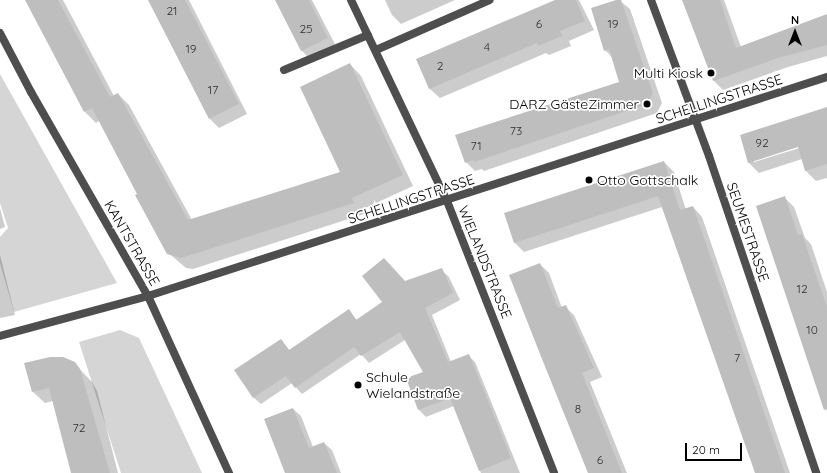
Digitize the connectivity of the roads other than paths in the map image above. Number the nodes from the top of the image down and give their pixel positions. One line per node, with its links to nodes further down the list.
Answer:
1 (351, 0): 5 (street, WIELANDSTRASSE)
2 (490, 0): 6 (street)
3 (651, 0): 9 (street, SEUMESTRASSE)
4 (0, 33): 11 (street, KANTSTRASSE)
5 (368, 34): 6 (street, WIELANDSTRASSE); 7 (street)
6 (376, 50): 10 (street, WIELANDSTRASSE)
7 (284, 70)
8 (827, 77): 9 (street, SCHELLINGSTRASSE)
9 (695, 121): 10 (street, SCHELLINGSTRASSE); 15 (street, SEUMESTRASSE)
10 (447, 201): 11 (street, SCHELLINGSTRASSE); 14 (street, WIELANDSTRASSE)
11 (148, 296): 12 (street, SCHELLINGSTRASSE); 13 (street, KANTSTRASSE)
12 (0, 336)
13 (229, 473)
14 (554, 473)
15 (816, 473)

